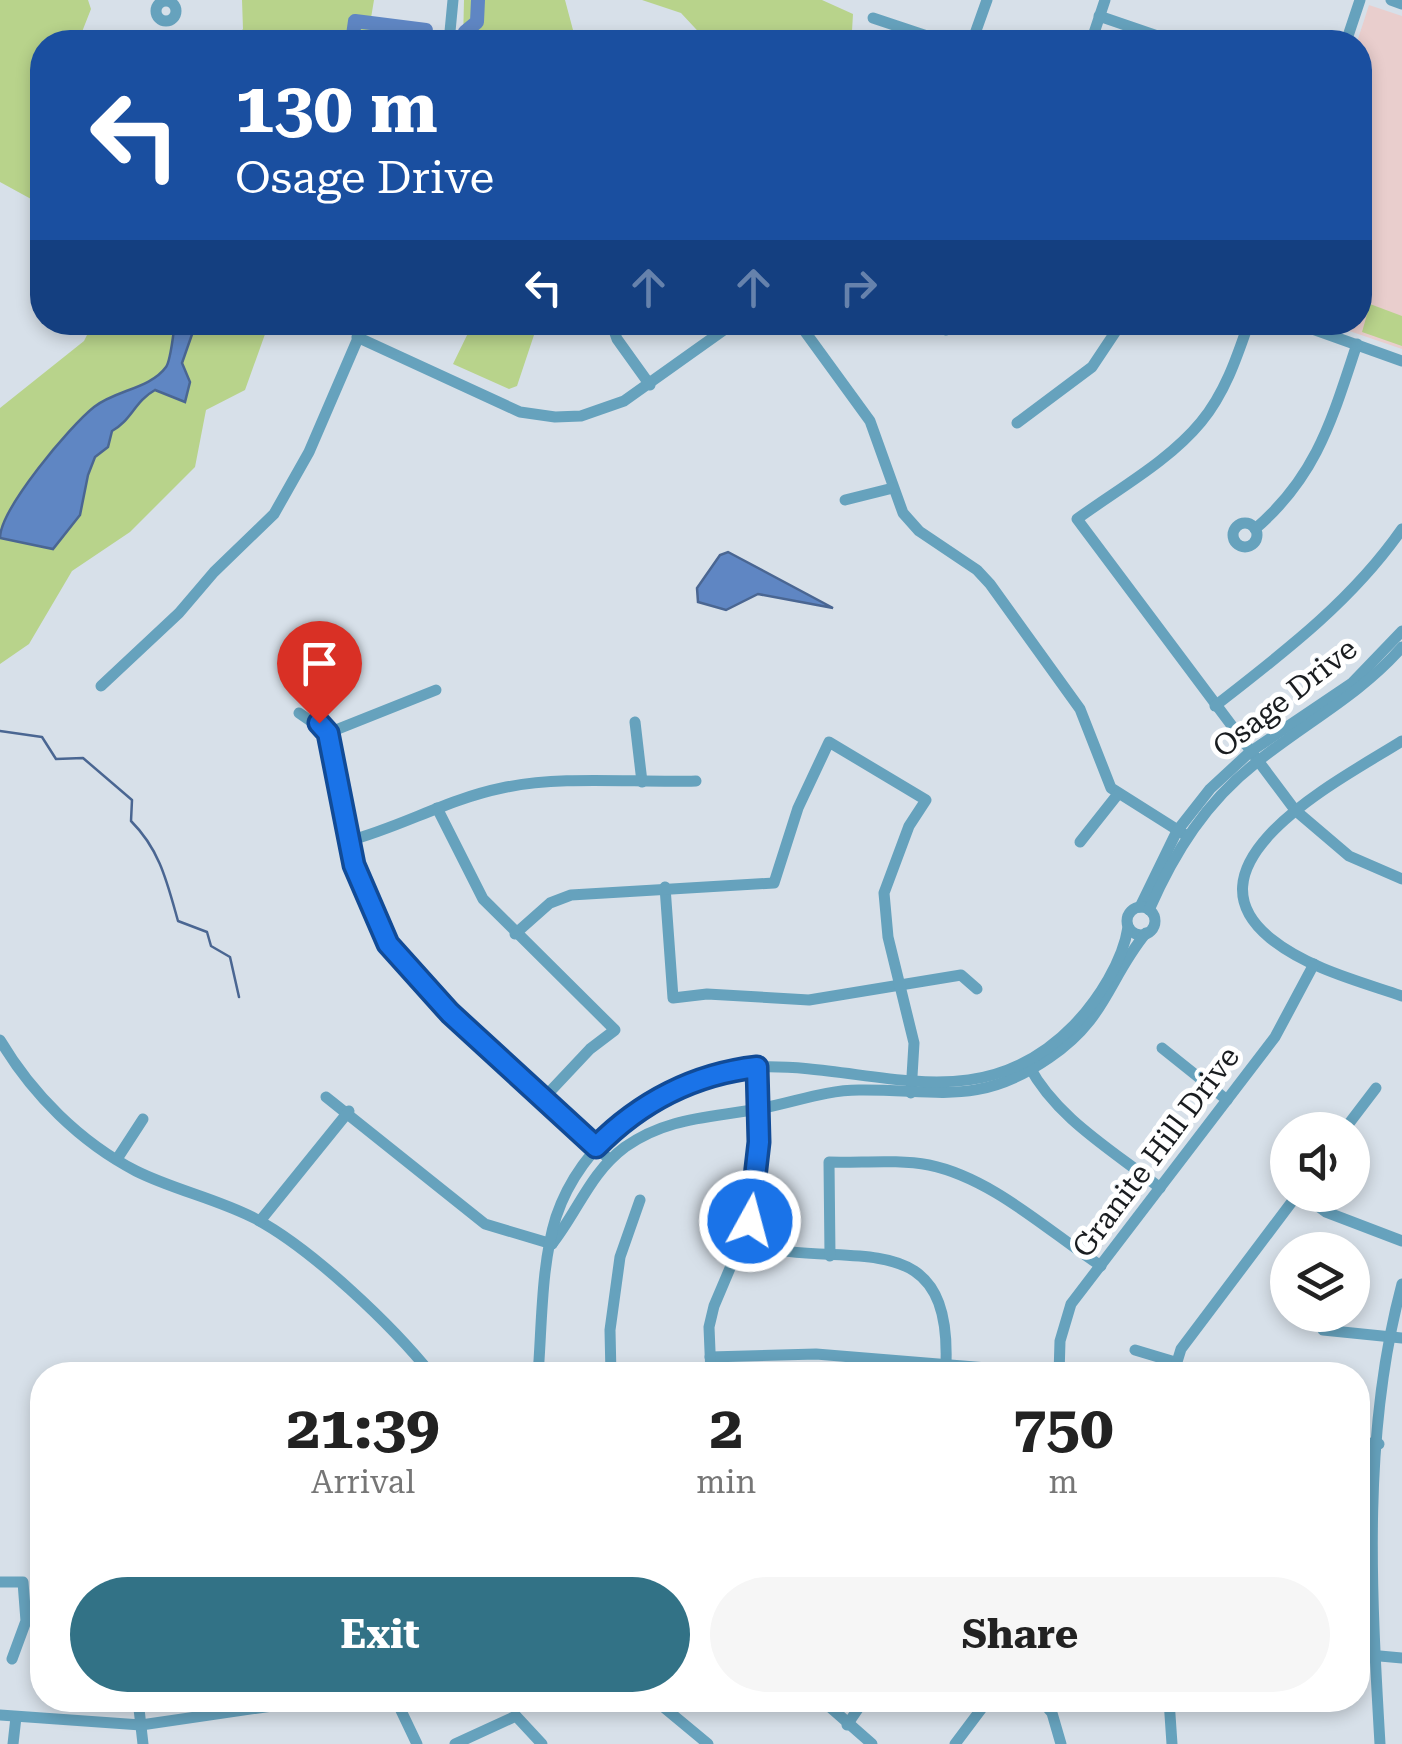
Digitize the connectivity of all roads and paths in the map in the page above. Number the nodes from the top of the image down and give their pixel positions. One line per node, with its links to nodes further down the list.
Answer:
1 (453, 0): 9 (street)
2 (988, 0): 11 (street)
3 (1105, 0): 7 (street)
4 (1360, 0): 14 (street)
5 (1391, 0): 6 (street)
6 (1402, 4)
7 (1099, 16): 12 (street); 13 (street)
8 (873, 18): 10 (street)
9 (450, 30)
10 (909, 30)
11 (977, 30)
12 (1095, 30)
13 (1140, 30)
14 (1350, 30)
15 (616, 335): 24 (street)
16 (717, 335): 24 (street)
17 (807, 335): 26 (street)
18 (1113, 335): 25 (street)
19 (1245, 335): 34 (street)
20 (1330, 335): 22 (street)
21 (357, 337): 24 (street); 32 (street)
22 (1356, 344): 23 (street); 28 (street)
23 (1402, 361)
24 (650, 385)
25 (1016, 423)
26 (894, 488): 27 (street); 42 (street)
27 (845, 500)
28 (1255, 528)
29 (1402, 530): 34 (street)
30 (1402, 631): 39 (street, Osage Drive)
31 (1402, 648): 39 (street, Osage Drive)
32 (101, 686)
33 (436, 690): 37 (street)
34 (1215, 706): 39 (street)
35 (298, 712): 37 (street)
36 (635, 722): 41 (street)
37 (328, 733): 46 (street)
38 (1402, 742): 44 (street)
39 (1253, 757): 44 (street); 45 (street, Osage Drive)
40 (696, 781): 41 (street)
41 (642, 782): 43 (street)
42 (1118, 794): 45 (street); 47 (street)
43 (437, 808): 46 (street); 52 (street)
44 (1295, 810): 48 (street); 54 (street)
45 (1182, 834): 50 (street, Osage Drive)
46 (348, 841): 65 (street)
47 (1080, 842)
48 (1402, 879)
49 (665, 887): 52 (street); 55 (street); 55 (street)
50 (1144, 909): 51 (street); 53 (street)
51 (1128, 926): 53 (street); 60 (street)
52 (515, 934): 65 (street)
53 (1146, 934): 60 (street)
54 (1314, 964): 57 (street); 66 (street, Granite Hill Drive)
55 (902, 985): 56 (street); 63 (street)
56 (977, 989)
57 (1402, 996)
58 (0, 1040): 72 (street)
59 (1162, 1048): 66 (street)
60 (1029, 1065): 63 (street); 74 (street)
61 (757, 1067): 63 (street); 67 (street); 71 (street)
62 (1376, 1088): 69 (street)
63 (912, 1089): 67 (street)
64 (326, 1097): 68 (street)
65 (542, 1100): 71 (street)
66 (1228, 1100): 74 (street, Granite Hill Drive)
67 (758, 1109): 73 (street); 80 (street)
68 (349, 1112): 78 (street); 81 (street)
69 (1358, 1112)
70 (143, 1119): 72 (street)
71 (596, 1147): 73 (street); 81 (street)
72 (117, 1159): 78 (street)
73 (610, 1160): 81 (street)
74 (1160, 1188): 83 (street, Granite Hill Drive)
75 (640, 1200): 92 (street)
76 (1288, 1212): 98 (street)
77 (1326, 1212): 79 (street)
78 (260, 1221): 90 (street)
79 (1402, 1240)
80 (743, 1241): 82 (street); 89 (street)
81 (552, 1244): 91 (street)
82 (830, 1256): 83 (street); 95 (street)
83 (1101, 1266): 96 (street, Granite Hill Drive)
84 (1402, 1284): 86 (street)
85 (1341, 1332): 86 (street)
86 (1388, 1337): 87 (street); 100 (street)
87 (1402, 1338)
88 (1136, 1350): 97 (street)
89 (710, 1357): 93 (street); 94 (street)
90 (422, 1362)
91 (539, 1362)
92 (611, 1362)
93 (710, 1362)
94 (932, 1362)
95 (946, 1362)
96 (1060, 1362)
97 (1160, 1362)
98 (1179, 1362)
99 (1370, 1443): 100 (street)
100 (1378, 1444): 101 (street)
101 (1370, 1500)
102 (0, 1582): 106 (street)
103 (1370, 1611): 105 (street)
104 (1370, 1655): 105 (street)
105 (1375, 1656): 107 (street); 131 (street)
106 (12, 1658)
107 (1402, 1658)
108 (139, 1712): 119 (street)
109 (230, 1712): 119 (street)
110 (401, 1712): 123 (street)
111 (669, 1712): 126 (street)
112 (834, 1712): 120 (street)
113 (856, 1712): 120 (street)
114 (979, 1712): 128 (street)
115 (1051, 1712): 129 (street)
116 (1170, 1712): 130 (street)
117 (0, 1715): 118 (street)
118 (16, 1717): 119 (street); 121 (street)
119 (140, 1725): 122 (street)
120 (847, 1725): 127 (street)
121 (13, 1744)
122 (142, 1744)
123 (416, 1744)
124 (455, 1744): 125 (street)
125 (542, 1744)
126 (708, 1744)
127 (872, 1744)
128 (955, 1744)
129 (1061, 1744)
130 (1172, 1744)
131 (1380, 1744)

